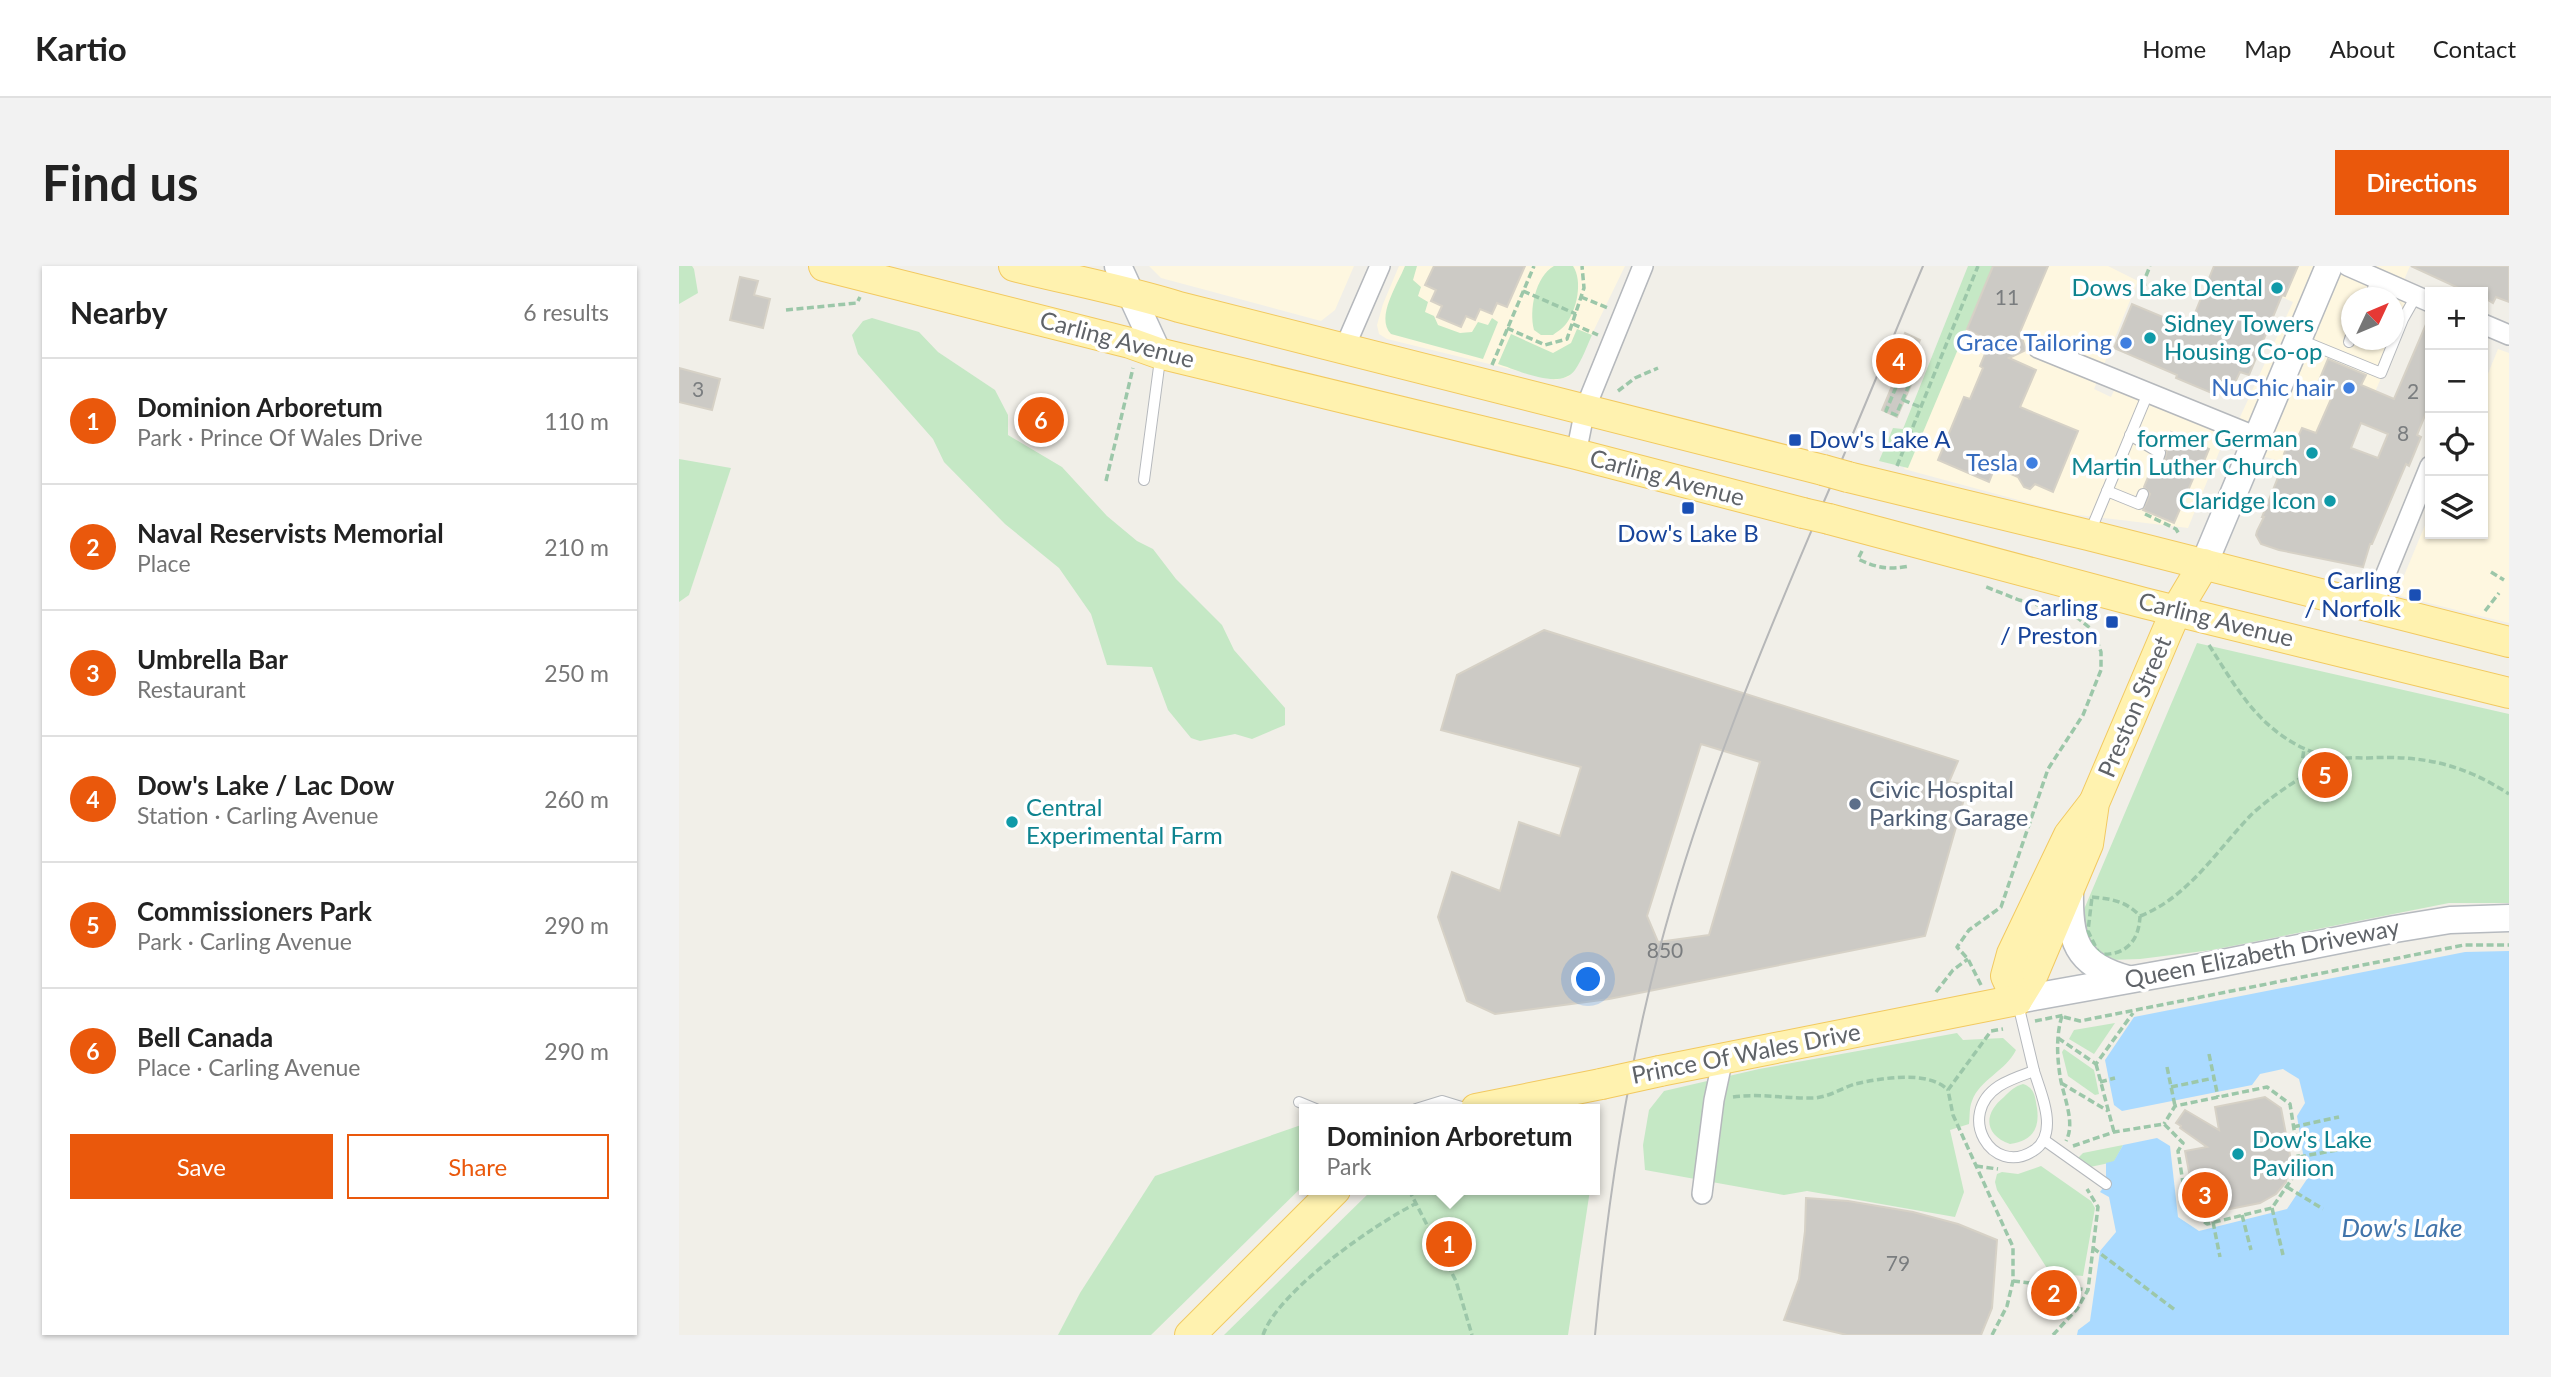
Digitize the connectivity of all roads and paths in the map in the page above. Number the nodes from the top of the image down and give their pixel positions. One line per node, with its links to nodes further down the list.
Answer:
1 (824, 266): 20 (main road, Carling Avenue)
2 (1014, 266): 11 (main road, Carling Avenue)
3 (1380, 266): 31 (street)
4 (1534, 266): 15 (path)
5 (1583, 266): 18 (path)
6 (1643, 266): 23 (street)
7 (1979, 266): 40 (path)
8 (2150, 266): 13 (path)
9 (2329, 266): 28 (main road, Preston Street)
10 (2348, 266): 14 (street)
11 (1057, 270): 12 (main road, Carling Avenue)
12 (1124, 279): 20 (main road); 31 (main road, Carling Avenue); 33 (main road)
13 (2145, 286)
14 (2372, 287)
15 (1523, 290): 22 (path); 25 (path)
16 (862, 292): 21 (path)
17 (2404, 295): 19 (street)
18 (1581, 297): 22 (path); 23 (path)
19 (2423, 299): 28 (lane)
20 (973, 303): 33 (main road, Carling Avenue)
21 (786, 310)
22 (1576, 314): 24 (path)
23 (1624, 315): 29 (street)
24 (1572, 324): 25 (path); 29 (path)
25 (1507, 328): 36 (path)
26 (2488, 332): 27 (street)
27 (2509, 335)
28 (2298, 339): 43 (main road, Preston Street)
29 (1613, 341): 41 (street)
30 (2038, 348): 38 (street)
31 (1344, 349): 41 (main road, Carling Avenue)
32 (1907, 354): 39 (path)
33 (1146, 357): 44 (main road, Carling Avenue); 48 (lane); 49 (path)
34 (1902, 359): 39 (path)
35 (1658, 369): 37 (path)
36 (1489, 370)
37 (1618, 391)
38 (2148, 393): 42 (lane); 43 (street)
39 (1903, 400): 40 (path)
40 (1921, 407): 46 (path)
41 (1585, 409): 44 (street); 52 (main road, Carling Avenue)
42 (2130, 435): 45 (lane); 50 (lane)
43 (2257, 437): 54 (main road, Preston Street)
44 (1576, 454): 61 (main road, Carling Avenue)
45 (2156, 465)
46 (1896, 470)
47 (2426, 476): 60 (street)
48 (1144, 480)
49 (1106, 481)
50 (2107, 491): 51 (lane); 52 (lane)
51 (2143, 494)
52 (2088, 535): 54 (main road, Carling Avenue)
53 (1858, 558): 55 (path)
54 (2204, 564): 60 (main road, Carling Avenue); 61 (main road, Preston Street)
55 (1910, 566)
56 (2491, 572): 57 (path)
57 (2504, 580)
58 (1972, 582): 76 (path)
59 (2499, 593): 62 (path)
60 (2372, 608): 63 (main road, Carling Avenue)
61 (2176, 611): 65 (main road, Carling Avenue); 70 (main road, Preston Street)
62 (2480, 619)
63 (2509, 642)
64 (2210, 645): 66 (path)
65 (2509, 693)
66 (2304, 748): 67 (path); 68 (path)
67 (2339, 759): 68 (path); 69 (path)
68 (2300, 779): 72 (path)
69 (2509, 794)
70 (2094, 803): 71 (main road, Preston Street); 78 (main road, Preston Street)
71 (2070, 888): 75 (main road); 78 (main road, Preston Street)
72 (2140, 916): 72 (path)
73 (2509, 918): 75 (main road, Queen Elizabeth Driveway)
74 (2509, 945): 77 (path)
75 (2128, 979): 78 (main road, Queen Elizabeth Driveway)
76 (1980, 980)
77 (2134, 1011): 79 (path); 84 (path)
78 (2020, 1012): 79 (path); 83 (main road, Prince Of Wales Drive); 86 (lane)
79 (2062, 1016): 81 (path)
80 (1991, 1031): 92 (path)
81 (2057, 1038): 84 (path); 90 (path)
82 (2209, 1054): 88 (path)
83 (1723, 1058): 94 (street); 99 (main road, Prince Of Wales Drive, bridge)
84 (2096, 1063): 89 (path)
85 (2167, 1067): 91 (path)
86 (2034, 1071): 106 (lane); 106 (lane)
87 (2115, 1078): 89 (path)
88 (2214, 1078): 91 (path); 93 (path)
89 (2100, 1082): 101 (path)
90 (2061, 1083): 101 (path); 108 (path)
91 (2171, 1087): 100 (path)
92 (1948, 1090): 94 (path); 125 (path)
93 (2218, 1097): 100 (path); 104 (path)
94 (1714, 1100): 113 (street)
95 (1299, 1102): 96 (lane)
96 (1304, 1104)
97 (1432, 1104): 98 (lane)
98 (1452, 1104)
99 (1501, 1104)
100 (2175, 1106): 103 (path)
101 (2108, 1111): 105 (path)
102 (2339, 1117): 104 (path)
103 (2164, 1124): 105 (path); 120 (path)
104 (2293, 1126): 109 (path)
105 (2114, 1132): 108 (path)
106 (2044, 1140): 108 (lane)
107 (2342, 1149): 109 (path)
108 (2058, 1152): 110 (lane)
109 (2299, 1157): 112 (path)
110 (2105, 1184)
111 (2083, 1186): 121 (path)
112 (2287, 1187): 117 (path); 118 (path)
113 (1702, 1194)
114 (1330, 1195): 128 (main road)
115 (1412, 1195): 116 (path)
116 (1417, 1203): 129 (path); 130 (path)
117 (2272, 1208): 119 (path); 123 (path)
118 (2323, 1209)
119 (2242, 1215): 120 (path); 122 (path)
120 (2213, 1222): 124 (path)
121 (2093, 1248): 126 (path); 127 (path)
122 (2251, 1250)
123 (2283, 1255)
124 (2220, 1257)
125 (2013, 1281): 126 (path); 131 (path)
126 (2088, 1290): 132 (path)
127 (2175, 1310)
128 (1190, 1335)
129 (1263, 1335)
130 (1472, 1335)
131 (1992, 1335)
132 (2053, 1335)

